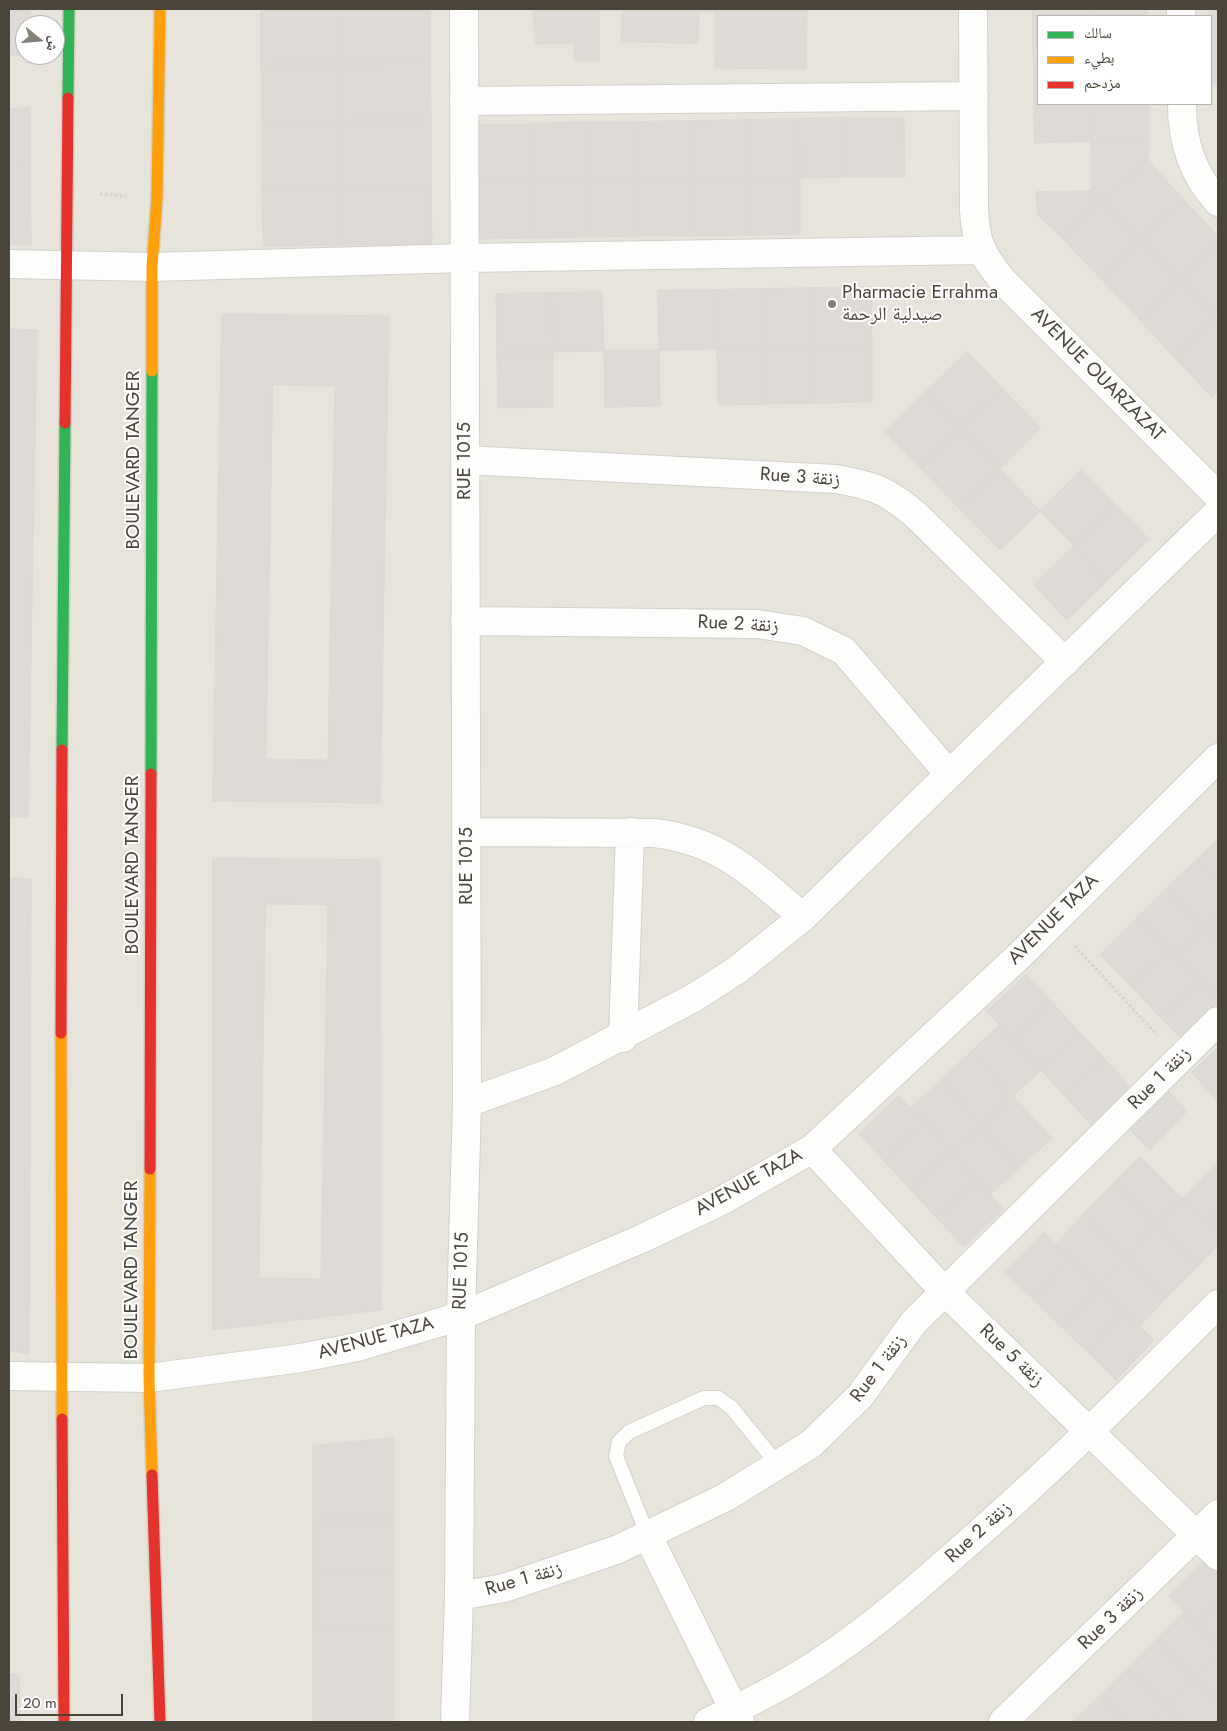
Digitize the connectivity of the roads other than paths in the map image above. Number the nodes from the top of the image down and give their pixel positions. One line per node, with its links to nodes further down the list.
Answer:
1 (70, 9): 12 (street)
2 (160, 9): 13 (street, BOULEVARD TANGER)
3 (464, 9): 6 (street, RUE 1015)
4 (974, 9): 5 (street)
5 (974, 96): 6 (street); 9 (street)
6 (464, 102): 10 (street, RUE 1015)
7 (1182, 105): 8 (street)
8 (1218, 202)
9 (980, 250): 10 (street); 15 (street, AVENUE OUARZAZAT)
10 (464, 258): 13 (street); 14 (street, RUE 1015)
11 (9, 264): 12 (street)
12 (65, 265): 13 (street); 32 (street)
13 (152, 267): 33 (street, BOULEVARD TANGER)
14 (465, 460): 17 (street, RUE 1015); 18 (street, Rue 3 زنقة)
15 (1218, 496)
16 (1218, 512): 18 (street)
17 (465, 621): 20 (street, Rue 2 زنقة); 21 (street, RUE 1015)
18 (1065, 662): 20 (street)
19 (1218, 758): 27 (street, AVENUE TAZA)
20 (949, 774): 23 (street)
21 (467, 832): 22 (street); 26 (street, RUE 1015)
22 (630, 832): 23 (street); 25 (street)
23 (803, 917): 25 (street)
24 (1218, 1020): 28 (street, Rue 1 زنقة)
25 (623, 1038): 26 (street)
26 (467, 1103): 30 (street, RUE 1015)
27 (812, 1149): 28 (street, Rue 5 زنقة); 30 (street, AVENUE TAZA)
28 (946, 1293): 34 (street, Rue 5 زنقة); 35 (street, Rue 1 زنقة)
29 (1218, 1304): 34 (street, Rue 2 زنقة)
30 (461, 1316): 33 (street, AVENUE TAZA); 40 (street, RUE 1015)
31 (9, 1376): 32 (street, AVENUE TAZA)
32 (60, 1377): 33 (street, AVENUE TAZA); 42 (street)
33 (149, 1378): 43 (street, BOULEVARD TANGER)
34 (1091, 1431): 37 (street, Rue 5 زنقة); 41 (street, Rue 2 زنقة)
35 (779, 1466): 38 (street, Rue 1 زنقة); 38 (lane)
36 (1218, 1514): 37 (street, Rue 3 زنقة)
37 (1198, 1535): 39 (street, Rue 5 زنقة); 46 (street, Rue 3 زنقة)
38 (648, 1536): 40 (street, Rue 1 زنقة); 41 (street)
39 (1218, 1556)
40 (459, 1596): 44 (street, RUE 1015)
41 (737, 1716): 45 (street, Rue 2 زنقة)
42 (64, 1722)
43 (160, 1722)
44 (455, 1722)
45 (708, 1722)
46 (1003, 1722)

